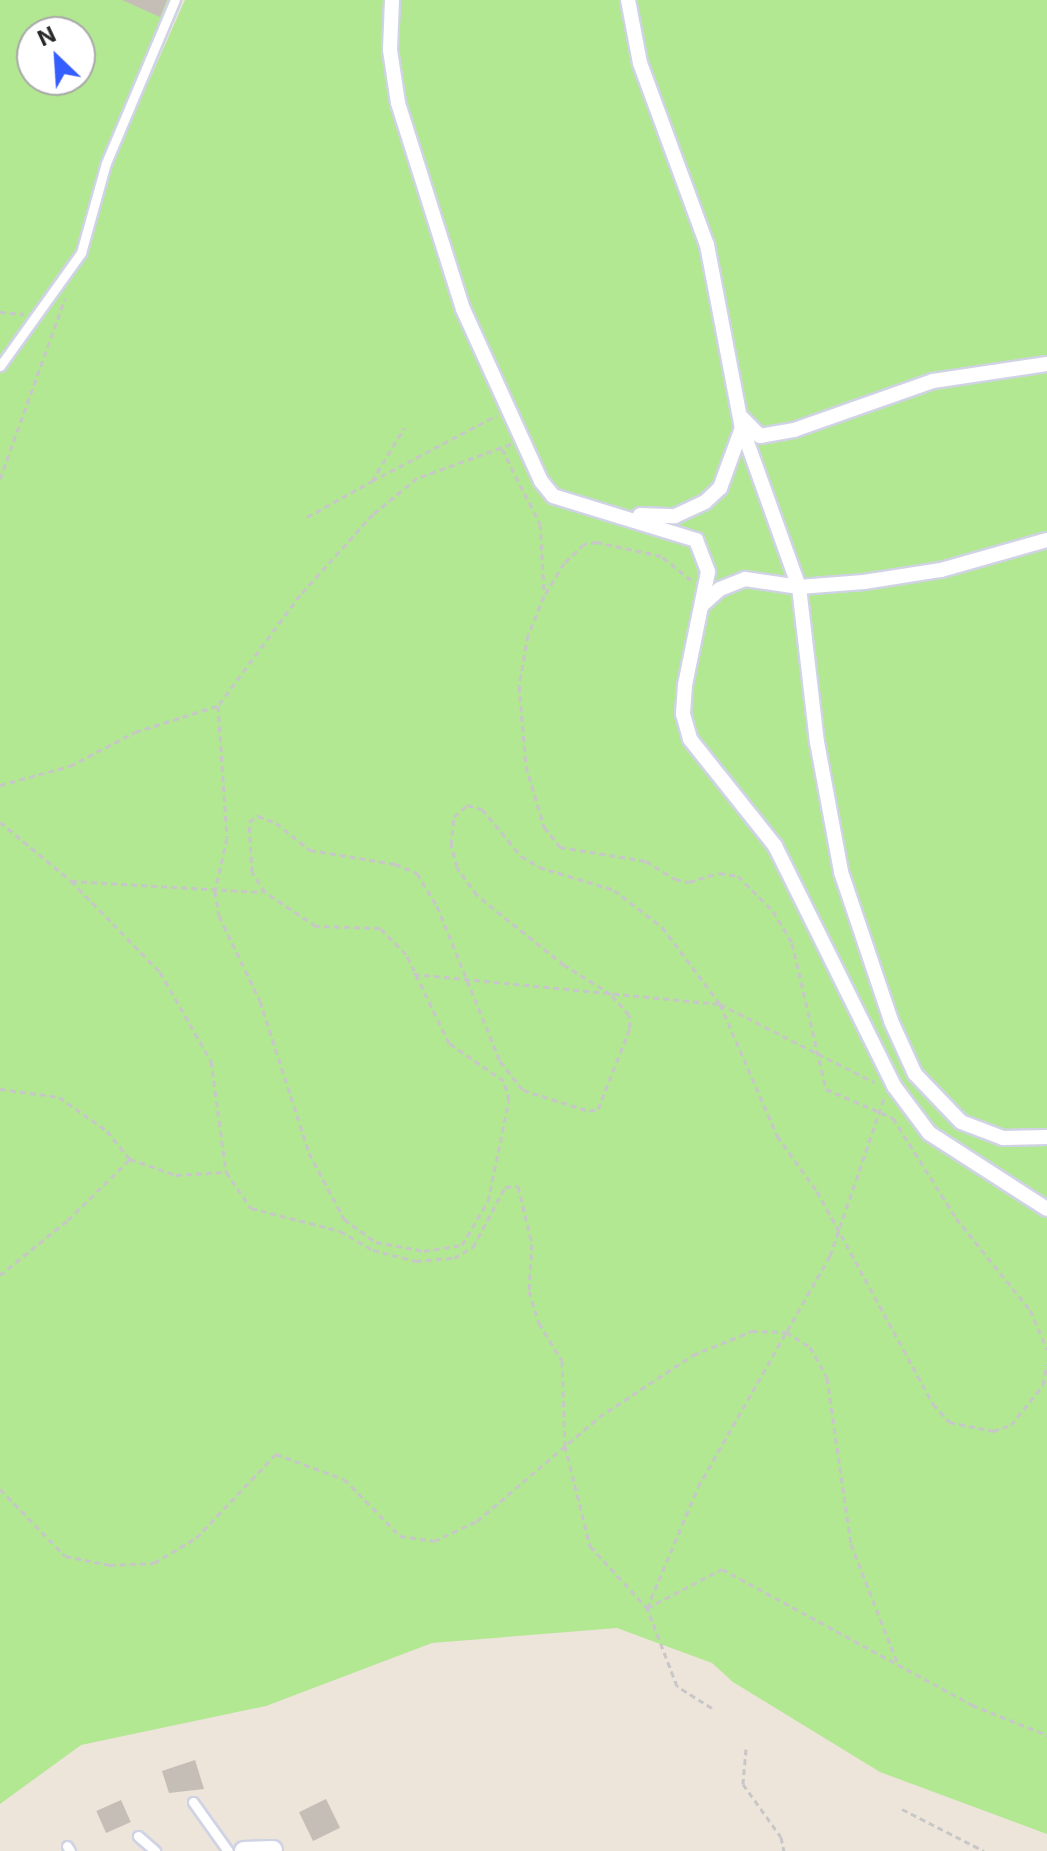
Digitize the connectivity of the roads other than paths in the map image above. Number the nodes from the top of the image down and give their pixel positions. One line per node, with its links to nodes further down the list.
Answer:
1 (175, 0): 5 (lane)
2 (392, 0): 7 (street)
3 (628, 0): 6 (street)
4 (1047, 364): 6 (street)
5 (0, 366)
6 (742, 422): 7 (street); 9 (street)
7 (624, 515): 10 (street)
8 (1047, 540): 9 (street)
9 (799, 587): 10 (street); 11 (street)
10 (702, 605): 12 (street)
11 (1047, 1137)
12 (1047, 1209)
13 (193, 1802): 17 (lane)
14 (138, 1836): 16 (lane)
15 (273, 1850): 18 (street)
16 (155, 1851)
17 (228, 1851)
18 (244, 1851)

